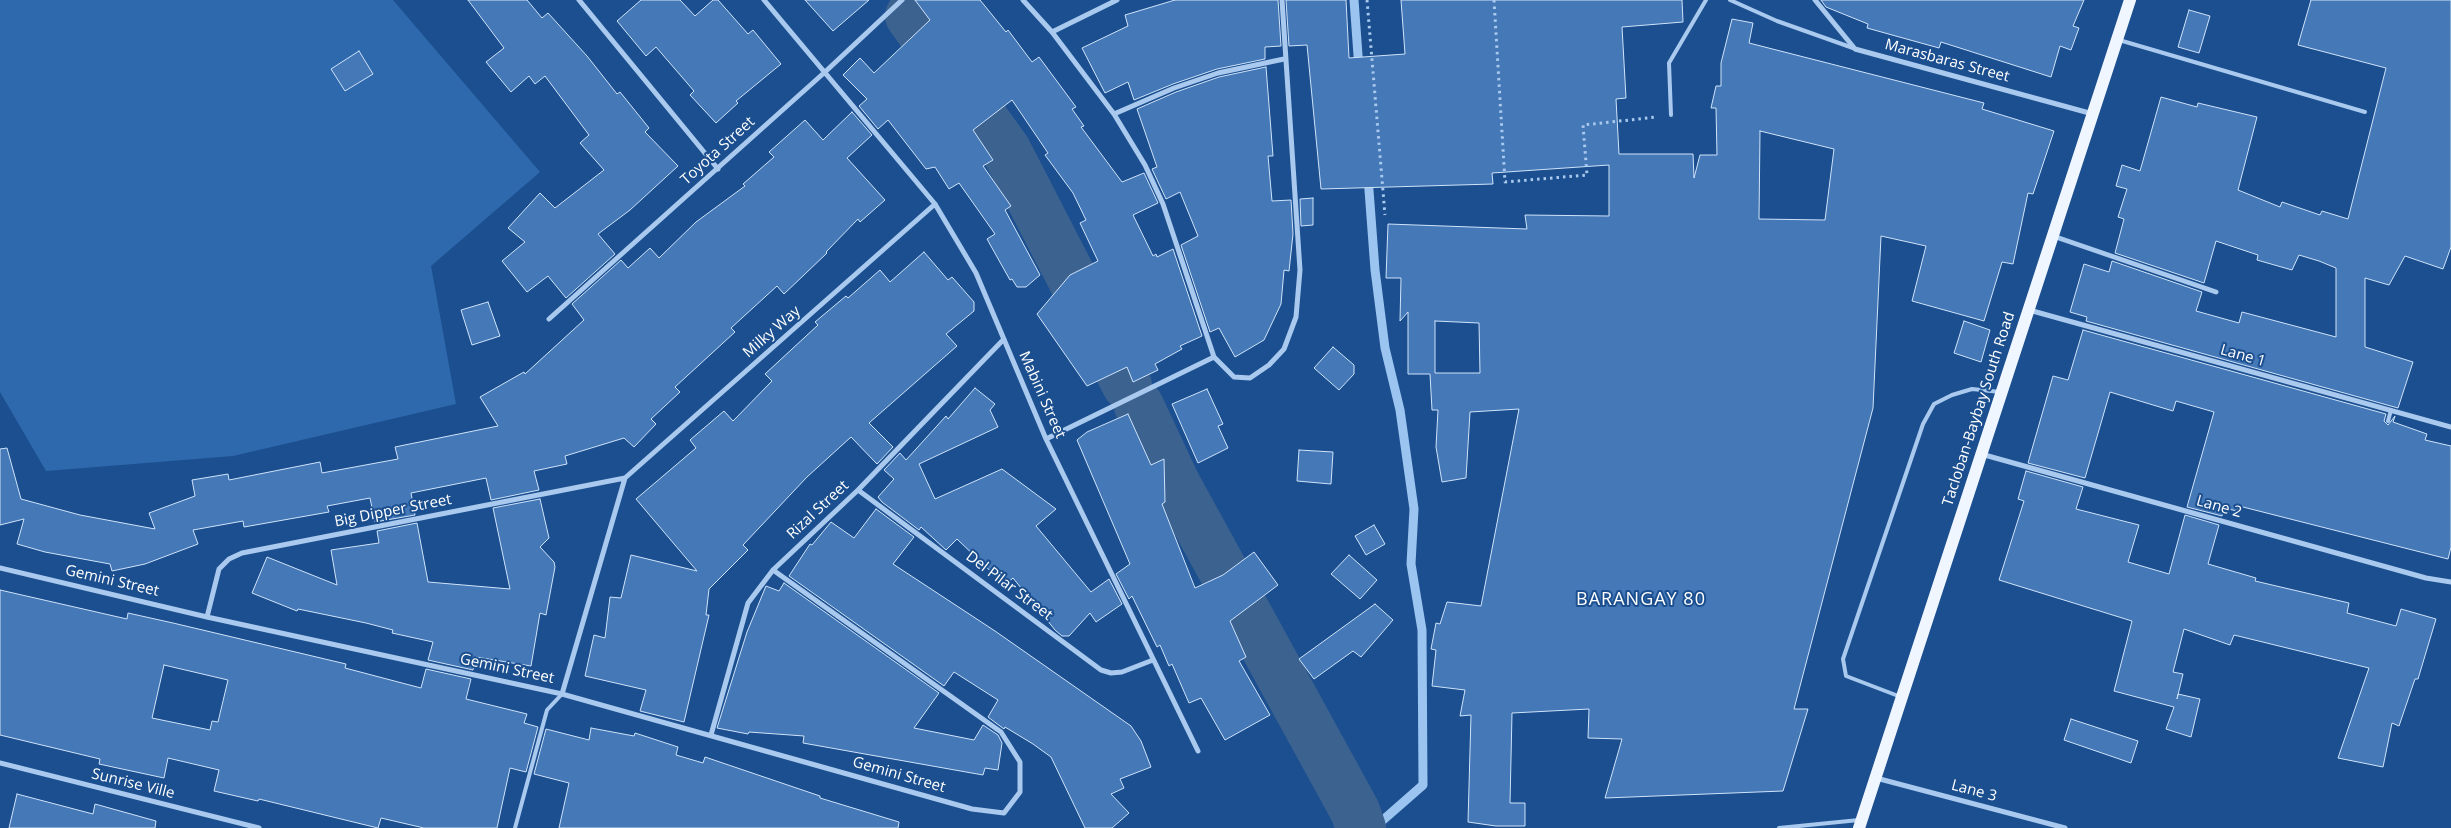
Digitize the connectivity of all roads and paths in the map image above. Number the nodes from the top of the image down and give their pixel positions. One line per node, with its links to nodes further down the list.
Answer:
1 (580, 0): 22 (street)
2 (764, 0): 17 (street, Mabini Street)
3 (902, 0): 17 (street, Toyota Street)
4 (1023, 0): 13 (street)
5 (1117, 0): 13 (street)
6 (1282, 0): 16 (street)
7 (1367, 0): 24 (path)
8 (1494, 0): 21 (path)
9 (1706, 0): 21 (lane)
10 (1730, 0): 15 (lane)
11 (1815, 0): 15 (street)
12 (2130, 0): 14 (main road, Tacloban-Baybay South Road)
13 (1052, 32): 19 (street)
14 (2117, 39): 18 (lane); 20 (main road, Tacloban-Baybay South Road)
15 (1855, 49): 20 (street, Marasbaras Street)
16 (1284, 59): 19 (street); 30 (street)
17 (825, 72): 22 (street, Toyota Street); 23 (street, Mabini Street)
18 (2365, 112)
19 (1114, 114): 30 (street)
20 (2093, 114): 25 (main road, Tacloban-Baybay South Road)
21 (1671, 115)
22 (718, 168): 28 (street, Toyota Street)
23 (936, 204): 29 (street, Mabini Street); 37 (street, Milky Way)
24 (1385, 215)
25 (2053, 236): 26 (street); 27 (main road, Tacloban-Baybay South Road)
26 (2216, 292)
27 (2029, 310): 31 (main road, Tacloban-Baybay South Road); 32 (street, Lane 1)
28 (549, 319)
29 (1004, 339): 35 (street, Mabini Street); 38 (street, Rizal Street)
30 (1214, 357): 35 (street)
31 (2002, 392): 36 (main road, Tacloban-Baybay South Road); 45 (lane)
32 (2391, 410): 33 (lane); 34 (street, Lane 1)
33 (2388, 420)
34 (2451, 427)
35 (1046, 438): 43 (street, Mabini Street)
36 (1981, 454): 41 (street, Lane 2); 45 (main road, Tacloban-Baybay South Road)
37 (625, 478): 42 (street, Big Dipper Street); 44 (street)
38 (858, 490): 40 (street, Rizal Street); 43 (street, Del Pilar Street)
39 (0, 568): 42 (street, Gemini Street)
40 (773, 570): 46 (street, Rizal Street); 46 (street, Gemini Street)
41 (2451, 582)
42 (207, 617): 44 (street, Gemini Street)
43 (1153, 660): 47 (street, Mabini Street)
44 (562, 694): 46 (street, Gemini Street); 52 (lane)
45 (1902, 697): 49 (main road, Tacloban-Baybay South Road)
46 (711, 735)
47 (1198, 751)
48 (0, 763): 51 (street, Sunrise Ville)
49 (1875, 778): 50 (main road, Tacloban-Baybay South Road); 54 (street, Lane 3)
50 (1860, 824): 53 (lane)
51 (259, 828)
52 (515, 828)
53 (1779, 828)
54 (2066, 828)

